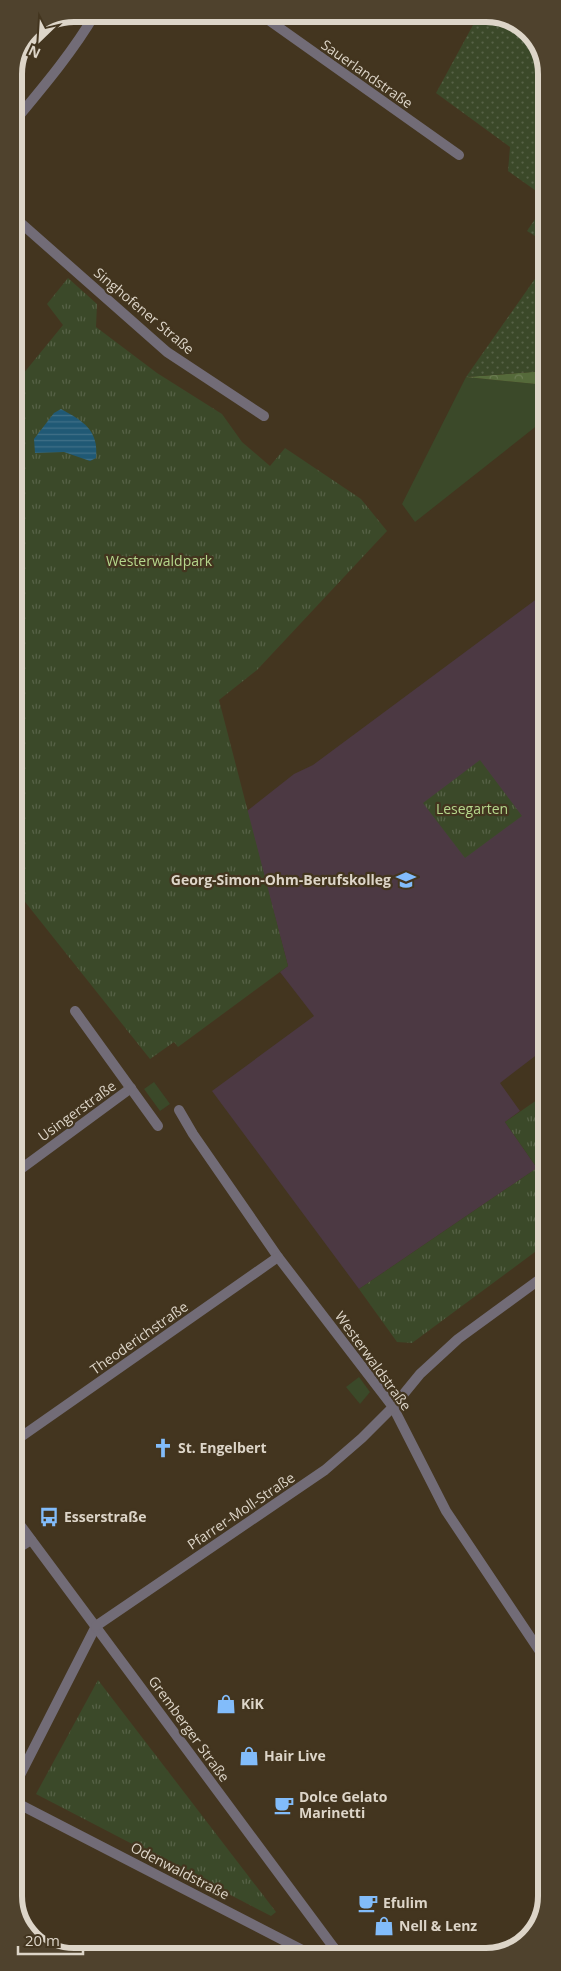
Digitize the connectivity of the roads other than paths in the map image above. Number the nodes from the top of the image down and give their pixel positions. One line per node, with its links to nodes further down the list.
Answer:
1 (90, 22): 3 (street)
2 (272, 22): 4 (street, Sauerlandstraße)
3 (22, 113)
4 (459, 155)
5 (22, 224): 6 (street, Singhofener Straße)
6 (264, 416)
7 (76, 1011): 8 (street, Usingerstraße)
8 (131, 1088): 10 (street, Usingerstraße); 11 (street, Usingerstraße)
9 (179, 1110): 12 (street, Westerwaldstraße)
10 (158, 1126)
11 (22, 1168)
12 (278, 1257): 14 (street, Westerwaldstraße); 15 (street, Theoderichstraße)
13 (538, 1281): 14 (street, Pfarrer-Moll-Straße)
14 (393, 1407): 19 (street, Pfarrer-Moll-Straße); 20 (street, Westerwaldstraße)
15 (22, 1435)
16 (22, 1528): 17 (street, Gremberger Straße)
17 (31, 1540): 18 (street); 19 (street, Gremberger Straße)
18 (22, 1546)
19 (96, 1626): 21 (street); 24 (street, Gremberger Straße)
20 (538, 1649)
21 (22, 1772)
22 (22, 1806): 23 (street, Odenwaldstraße)
23 (298, 1948)
24 (334, 1948)

